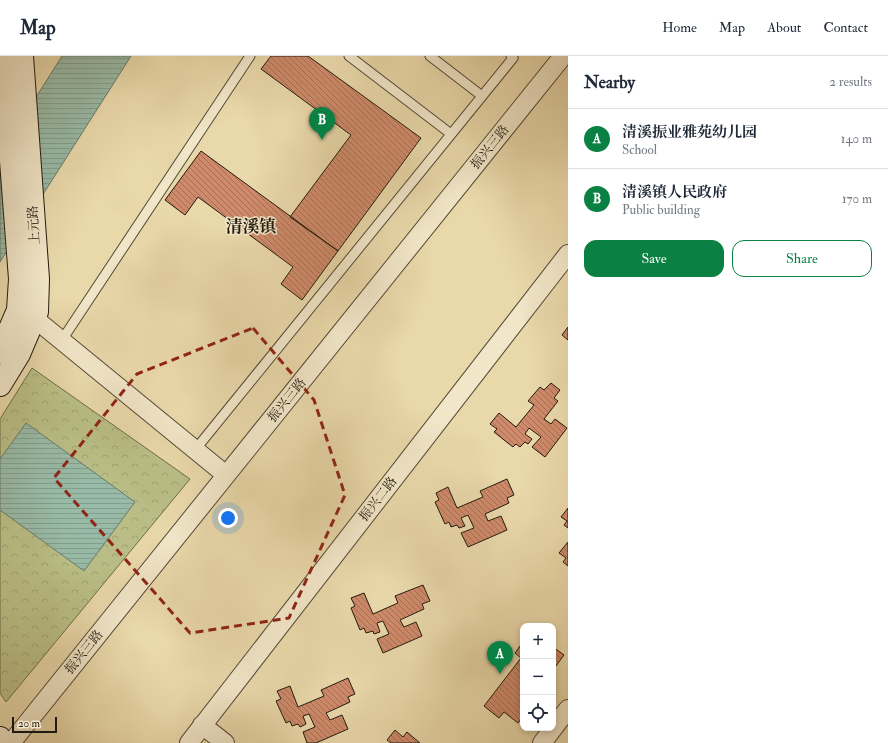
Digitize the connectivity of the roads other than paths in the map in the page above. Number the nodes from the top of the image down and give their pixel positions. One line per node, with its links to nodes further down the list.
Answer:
1 (3, 56): 11 (street, 上元路)
2 (22, 56): 11 (street, 上元路)
3 (250, 56): 13 (lane)
4 (349, 56): 9 (lane)
5 (430, 56): 8 (lane)
6 (511, 56): 8 (lane)
7 (563, 56): 17 (street, 振兴三路)
8 (482, 96): 9 (lane)
9 (451, 134): 16 (lane)
10 (568, 254): 19 (street, 振兴二路)
11 (29, 278): 12 (street, 上元路); 14 (street, 上元路)
12 (34, 318): 13 (street); 15 (street, 上元路)
13 (62, 340): 16 (street)
14 (0, 352)
15 (0, 385)
16 (195, 450): 17 (street)
17 (226, 476): 22 (street, 振兴三路)
18 (568, 709): 25 (street)
19 (202, 725): 23 (street, 振兴二路); 24 (street)
20 (0, 738): 21 (street)
21 (4, 743)
22 (11, 743)
23 (189, 743)
24 (225, 743)
25 (542, 743)

